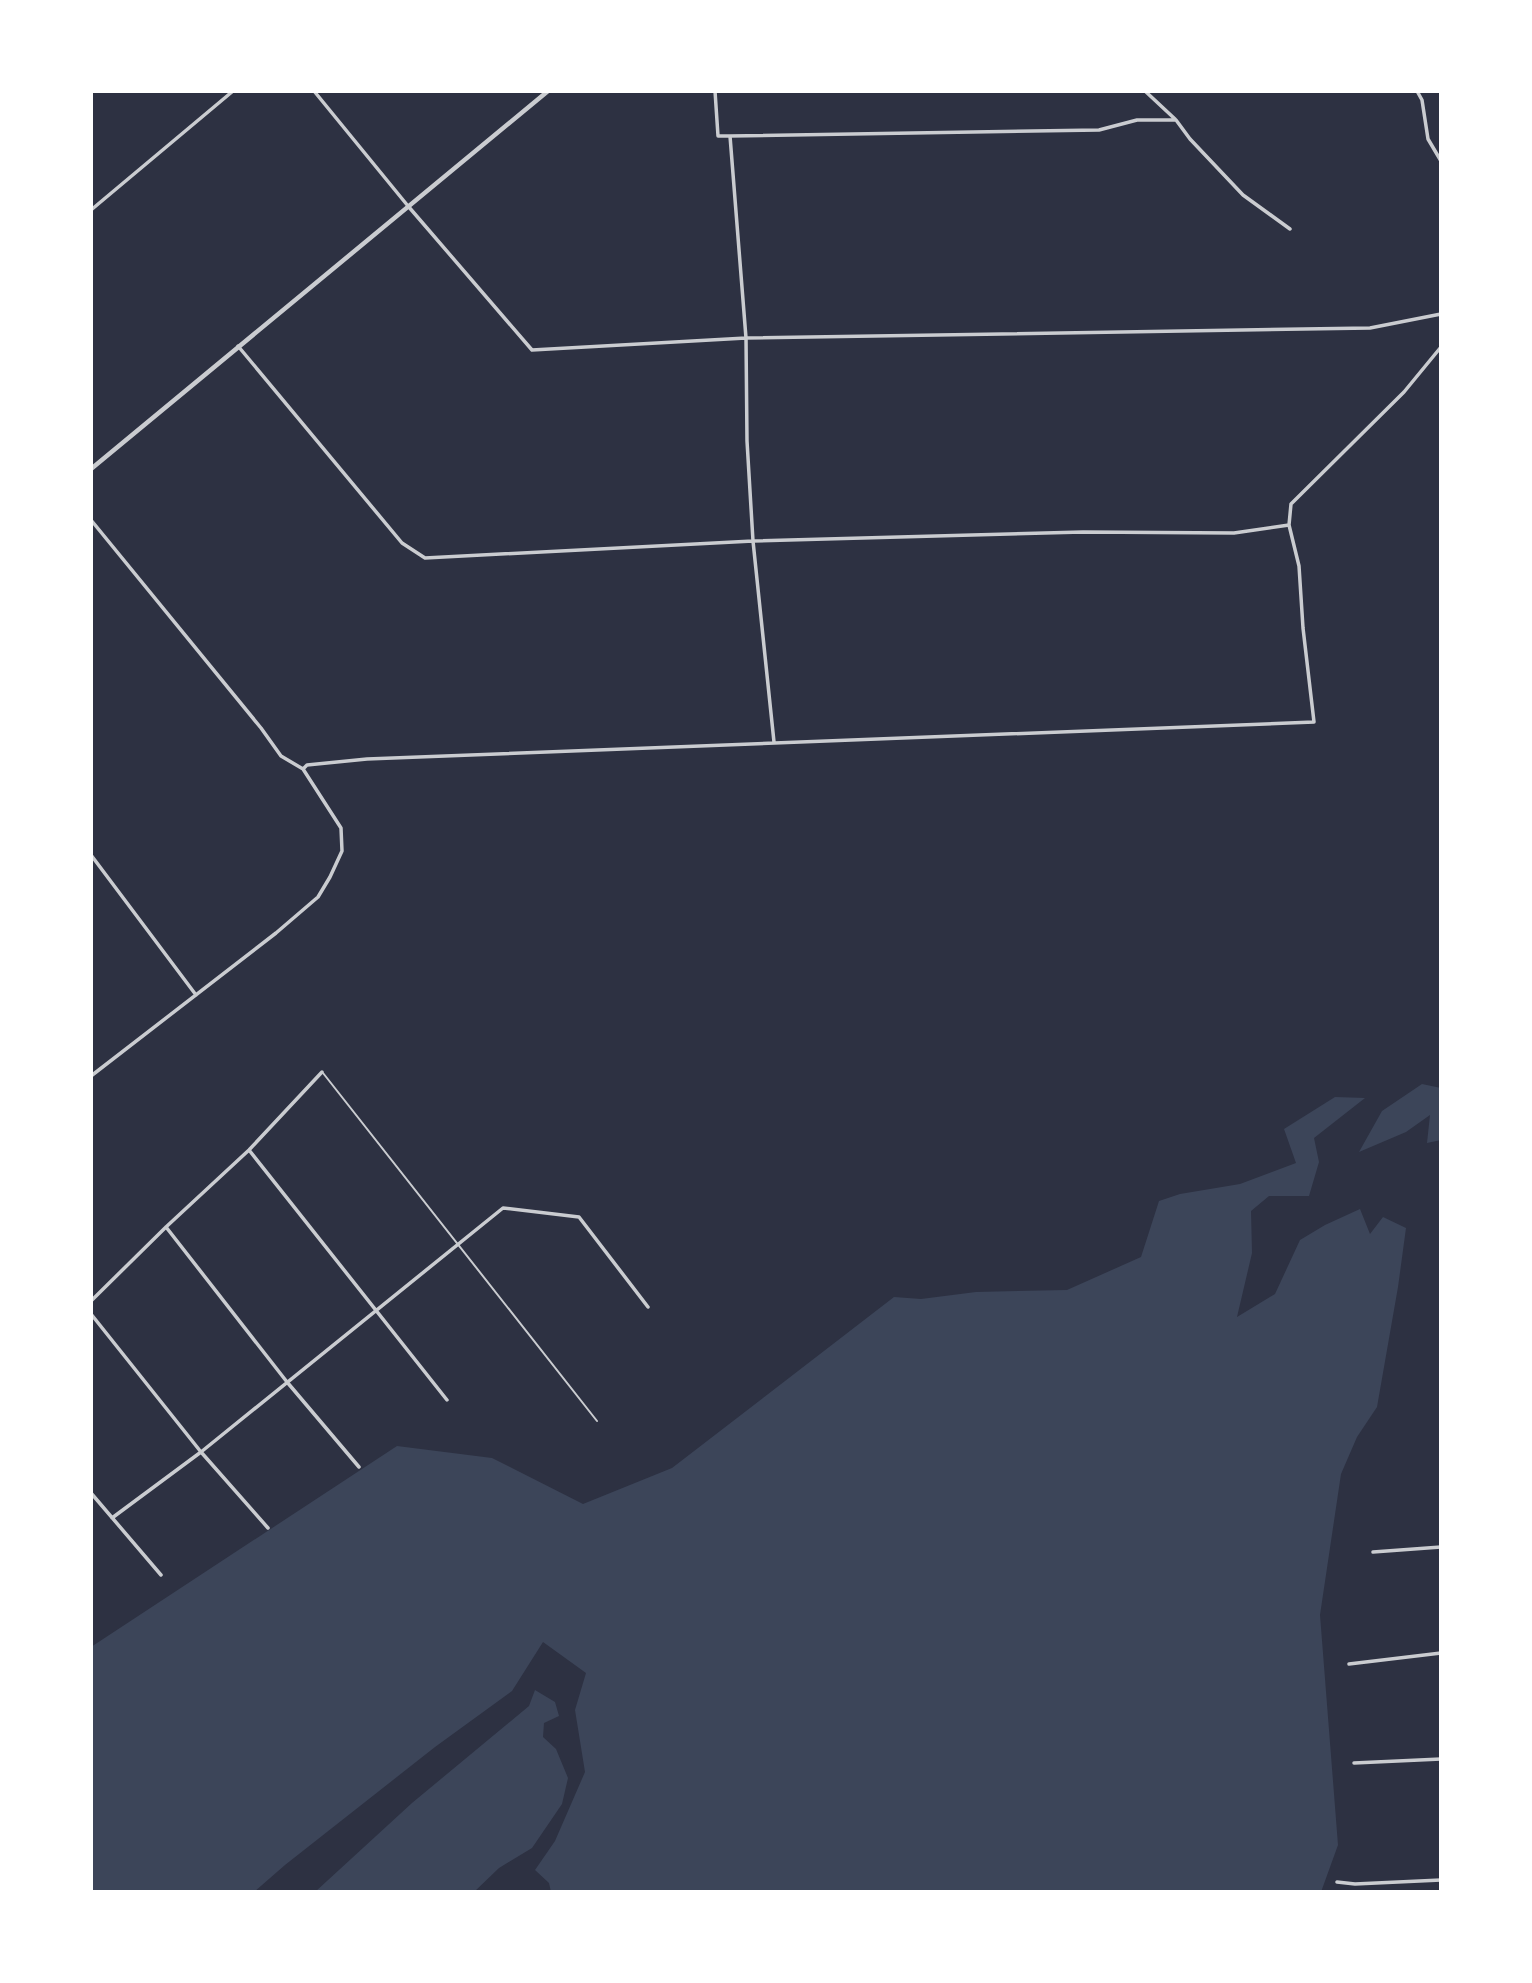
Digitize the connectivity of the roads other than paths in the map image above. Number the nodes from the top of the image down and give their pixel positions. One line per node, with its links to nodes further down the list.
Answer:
1 (233, 91): 11 (street)
2 (314, 91): 10 (street)
3 (548, 91): 10 (street)
4 (715, 91): 8 (street)
5 (1145, 91): 7 (street)
6 (1417, 91): 9 (street)
7 (1176, 120): 8 (street); 12 (street)
8 (730, 136): 14 (street)
9 (1441, 161)
10 (408, 206): 14 (street); 15 (street)
11 (91, 209)
12 (1290, 229)
13 (1441, 314): 14 (street)
14 (746, 338): 20 (street)
15 (239, 346): 17 (street); 20 (street)
16 (1441, 346): 19 (street)
17 (91, 469)
18 (91, 520): 22 (street)
19 (1289, 525): 20 (street); 21 (street)
20 (753, 541): 21 (street)
21 (774, 742): 22 (street)
22 (303, 769): 24 (street)
23 (91, 855): 24 (street)
24 (196, 995): 26 (street)
25 (322, 1072): 27 (street); 29 (lane)
26 (91, 1076)
27 (249, 1150): 28 (street); 32 (street)
28 (166, 1227): 30 (street); 34 (street)
29 (458, 1244): 31 (street); 32 (street); 36 (lane)
30 (91, 1301)
31 (648, 1307)
32 (375, 1312): 34 (street); 35 (street)
33 (91, 1314): 37 (street)
34 (287, 1382): 37 (street); 38 (street)
35 (447, 1400)
36 (597, 1421)
37 (201, 1452): 40 (street); 41 (street)
38 (359, 1467)
39 (91, 1493): 40 (street)
40 (112, 1518): 44 (street)
41 (268, 1528)
42 (1441, 1547): 43 (street)
43 (1373, 1552)
44 (161, 1575)
45 (1441, 1653): 46 (street)
46 (1349, 1664)
47 (1441, 1759): 48 (street)
48 (1354, 1763)
49 (1441, 1880): 50 (street)
50 (1337, 1882)

